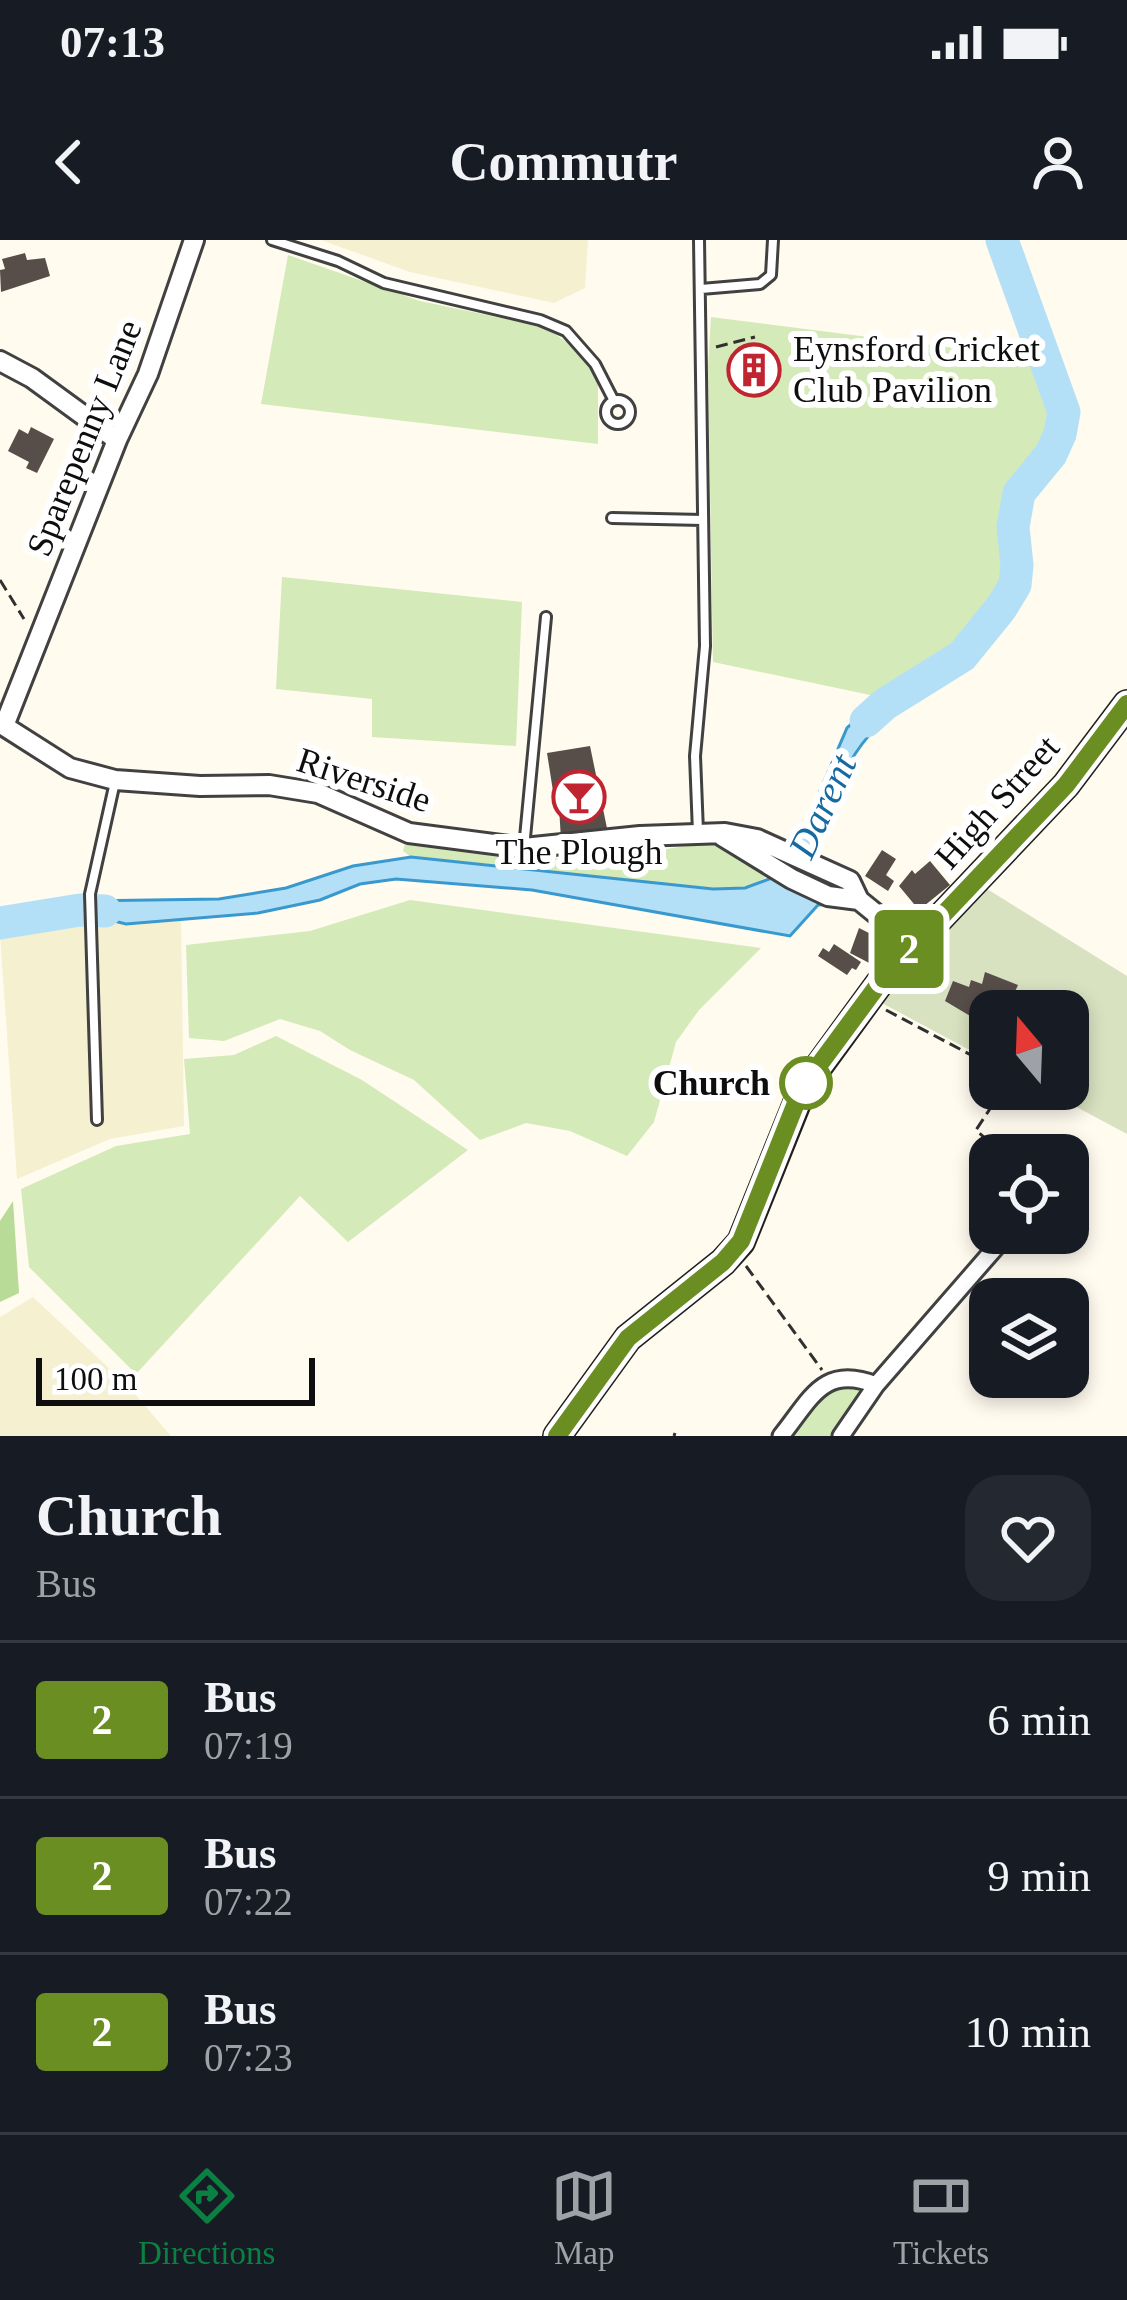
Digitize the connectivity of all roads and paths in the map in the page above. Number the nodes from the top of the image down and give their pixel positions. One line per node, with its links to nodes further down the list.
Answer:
1 (194, 240): 10 (street, Sparepenny Lane)
2 (272, 240): 9 (lane)
3 (699, 240): 5 (lane)
4 (773, 240): 5 (lane)
5 (701, 289): 7 (lane)
6 (755, 337): 7 (path)
7 (700, 358): 12 (lane)
8 (0, 361): 10 (street)
9 (614, 400)
10 (117, 440): 15 (street, Sparepenny Lane)
11 (612, 518): 12 (lane)
12 (703, 520): 19 (lane)
13 (0, 580): 15 (path)
14 (546, 617): 20 (lane)
15 (39, 643): 17 (street, Sparepenny Lane)
16 (1127, 704): 22 (main road, High Street)
17 (2, 724): 18 (street, Riverside)
18 (115, 780): 20 (street, Riverside); 25 (lane)
19 (707, 832): 20 (street, Riverside); 21 (street, Riverside); 21 (street, Riverside)
20 (524, 848)
21 (859, 901): 22 (street, Riverside)
22 (913, 944): 23 (main road, High Street)
23 (867, 1000): 24 (path); 26 (main road, High Street)
24 (969, 1054)
25 (98, 1120)
26 (734, 1250): 28 (path); 30 (main road)
27 (986, 1254): 29 (street)
28 (830, 1381): 29 (street); 31 (street)
29 (876, 1384): 32 (street)
30 (556, 1436)
31 (781, 1436)
32 (842, 1436)

